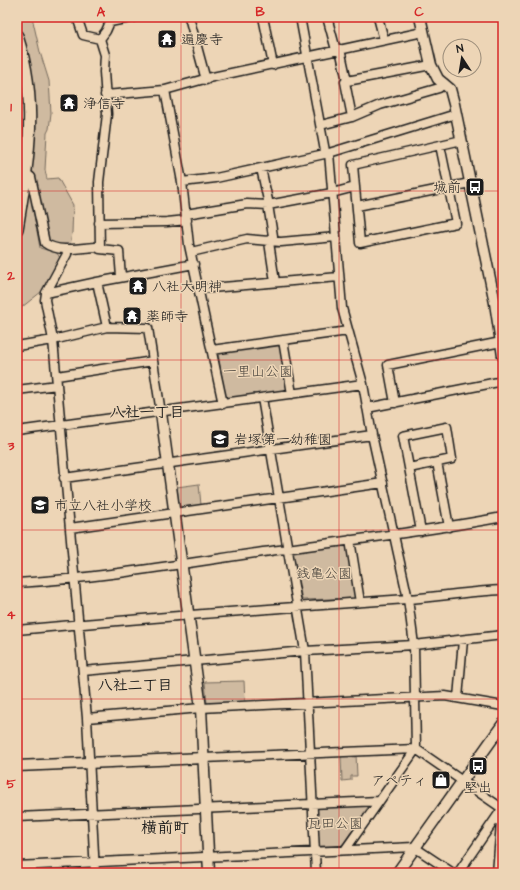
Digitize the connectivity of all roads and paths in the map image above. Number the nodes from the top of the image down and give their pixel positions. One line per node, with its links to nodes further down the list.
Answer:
1 (77, 17): 11 (street)
2 (135, 17): 11 (street)
3 (189, 17): 17 (street)
4 (263, 17): 15 (street)
5 (300, 17): 14 (street)
6 (327, 17): 13 (street)
7 (378, 17): 12 (street)
8 (420, 17): 9 (street)
9 (423, 32): 12 (street); 16 (street)
10 (17, 36): 29 (main road)
11 (100, 39): 21 (street)
12 (384, 40): 13 (street)
13 (338, 50): 14 (street); 18 (street)
14 (308, 57): 15 (street); 24 (street)
15 (273, 65): 17 (street)
16 (431, 65): 18 (street); 19 (street)
17 (206, 80): 20 (street)
18 (347, 81): 23 (street)
19 (444, 83): 22 (street); 23 (street)
20 (165, 90): 21 (street); 30 (street)
21 (105, 95): 38 (street)
22 (456, 114): 25 (street); 27 (street)
23 (352, 117): 24 (street)
24 (321, 125): 27 (street)
25 (462, 140): 26 (street); 31 (street)
26 (440, 145): 32 (street); 33 (street)
27 (329, 153): 28 (street); 34 (street)
28 (261, 168): 30 (street); 35 (street)
29 (26, 173): 39 (main road); 42 (street)
30 (182, 182): 37 (street)
31 (470, 183): 33 (street); 56 (street)
32 (355, 187): 34 (street); 36 (street)
33 (449, 188): 36 (street); 36 (street)
34 (332, 193): 35 (street); 40 (street)
35 (268, 205): 37 (street); 41 (street)
36 (357, 206)
37 (186, 217): 38 (street); 44 (street)
38 (99, 223): 43 (street)
39 (17, 229)
40 (336, 237): 41 (street); 47 (street)
41 (269, 242): 44 (street); 49 (street)
42 (66, 249): 43 (street); 51 (street)
43 (100, 249): 46 (street)
44 (191, 252): 45 (street)
45 (194, 264): 46 (street); 50 (street)
46 (122, 277): 48 (street)
47 (339, 277): 49 (street); 53 (street)
48 (97, 282): 51 (street); 52 (street)
49 (274, 282): 50 (street)
50 (199, 289): 58 (street)
51 (46, 293): 54 (street)
52 (108, 327): 54 (street); 60 (street)
53 (348, 331): 55 (street); 63 (street)
54 (54, 340): 57 (street); 61 (street)
55 (283, 340): 58 (street); 66 (street)
56 (501, 342): 59 (street); 68 (street)
57 (17, 346)
58 (212, 350): 69 (street)
59 (503, 356)
60 (153, 361): 61 (street); 71 (street)
61 (57, 376): 64 (street)
62 (503, 381): 68 (street)
63 (363, 384): 66 (street); 70 (street)
64 (57, 385): 65 (street); 72 (street)
65 (17, 390)
66 (292, 394): 67 (street)
67 (262, 398): 69 (street); 75 (street)
68 (395, 402): 70 (street)
69 (223, 404): 71 (street)
70 (367, 408): 74 (street)
71 (161, 413): 72 (street); 77 (street)
72 (60, 426): 73 (street); 79 (street)
73 (17, 431)
74 (372, 435): 75 (street); 80 (street)
75 (271, 449): 77 (street); 81 (street)
76 (437, 462): 78 (street); 78 (street); 84 (street)
77 (168, 464): 79 (street); 82 (street)
78 (409, 468): 86 (street)
79 (64, 478): 85 (street)
80 (383, 484): 81 (street); 87 (street)
81 (280, 498): 82 (street); 89 (street)
82 (174, 513): 85 (street); 90 (street)
83 (503, 517): 84 (street)
84 (449, 527): 86 (street)
85 (70, 528): 91 (street)
86 (421, 530): 87 (street)
87 (393, 533): 88 (street); 94 (street)
88 (350, 540): 89 (street); 95 (street)
89 (289, 549): 90 (street); 96 (street)
90 (181, 564): 91 (street); 97 (street)
91 (74, 580): 92 (street); 98 (street)
92 (17, 583)
93 (503, 590): 94 (street)
94 (408, 599): 95 (street); 102 (street)
95 (360, 602): 96 (street)
96 (298, 606): 97 (street); 103 (street)
97 (188, 615): 98 (street); 104 (street)
98 (78, 625): 99 (street); 105 (street)
99 (17, 630)
100 (503, 635): 101 (street)
101 (463, 640): 102 (street); 107 (street)
102 (414, 645): 103 (street); 106 (street)
103 (305, 651): 104 (street); 108 (street)
104 (195, 660): 105 (street); 110 (street)
105 (83, 671): 111 (street)
106 (415, 698): 107 (street); 108 (street); 113 (street)
107 (458, 698): 109 (street)
108 (309, 702): 110 (street); 114 (street)
109 (503, 706)
110 (201, 708): 111 (street); 115 (street)
111 (87, 718): 116 (street)
112 (503, 724): 118 (street)
113 (416, 749): 114 (street); 118 (street); 119 (street)
114 (310, 754): 115 (street); 121 (street)
115 (204, 758): 116 (street); 122 (street)
116 (90, 763): 117 (street); 124 (street)
117 (17, 766)
118 (462, 781): 123 (street); 126 (street)
119 (379, 801): 121 (street); 127 (street)
120 (503, 803): 123 (street)
121 (312, 804): 122 (street); 128 (street)
122 (206, 808): 124 (street); 129 (street)
123 (503, 809): 137 (street); 138 (street)
124 (92, 814): 125 (street); 130 (street)
125 (17, 817)
126 (414, 847): 127 (street); 135 (street); 136 (street)
127 (345, 850): 128 (street)
128 (315, 852): 129 (street); 134 (street)
129 (208, 858): 130 (street); 133 (street)
130 (94, 862): 131 (street); 132 (street)
131 (17, 866)
132 (95, 873)
133 (209, 873)
134 (316, 873)
135 (397, 873)
136 (453, 873)
137 (458, 873)
138 (497, 873)

